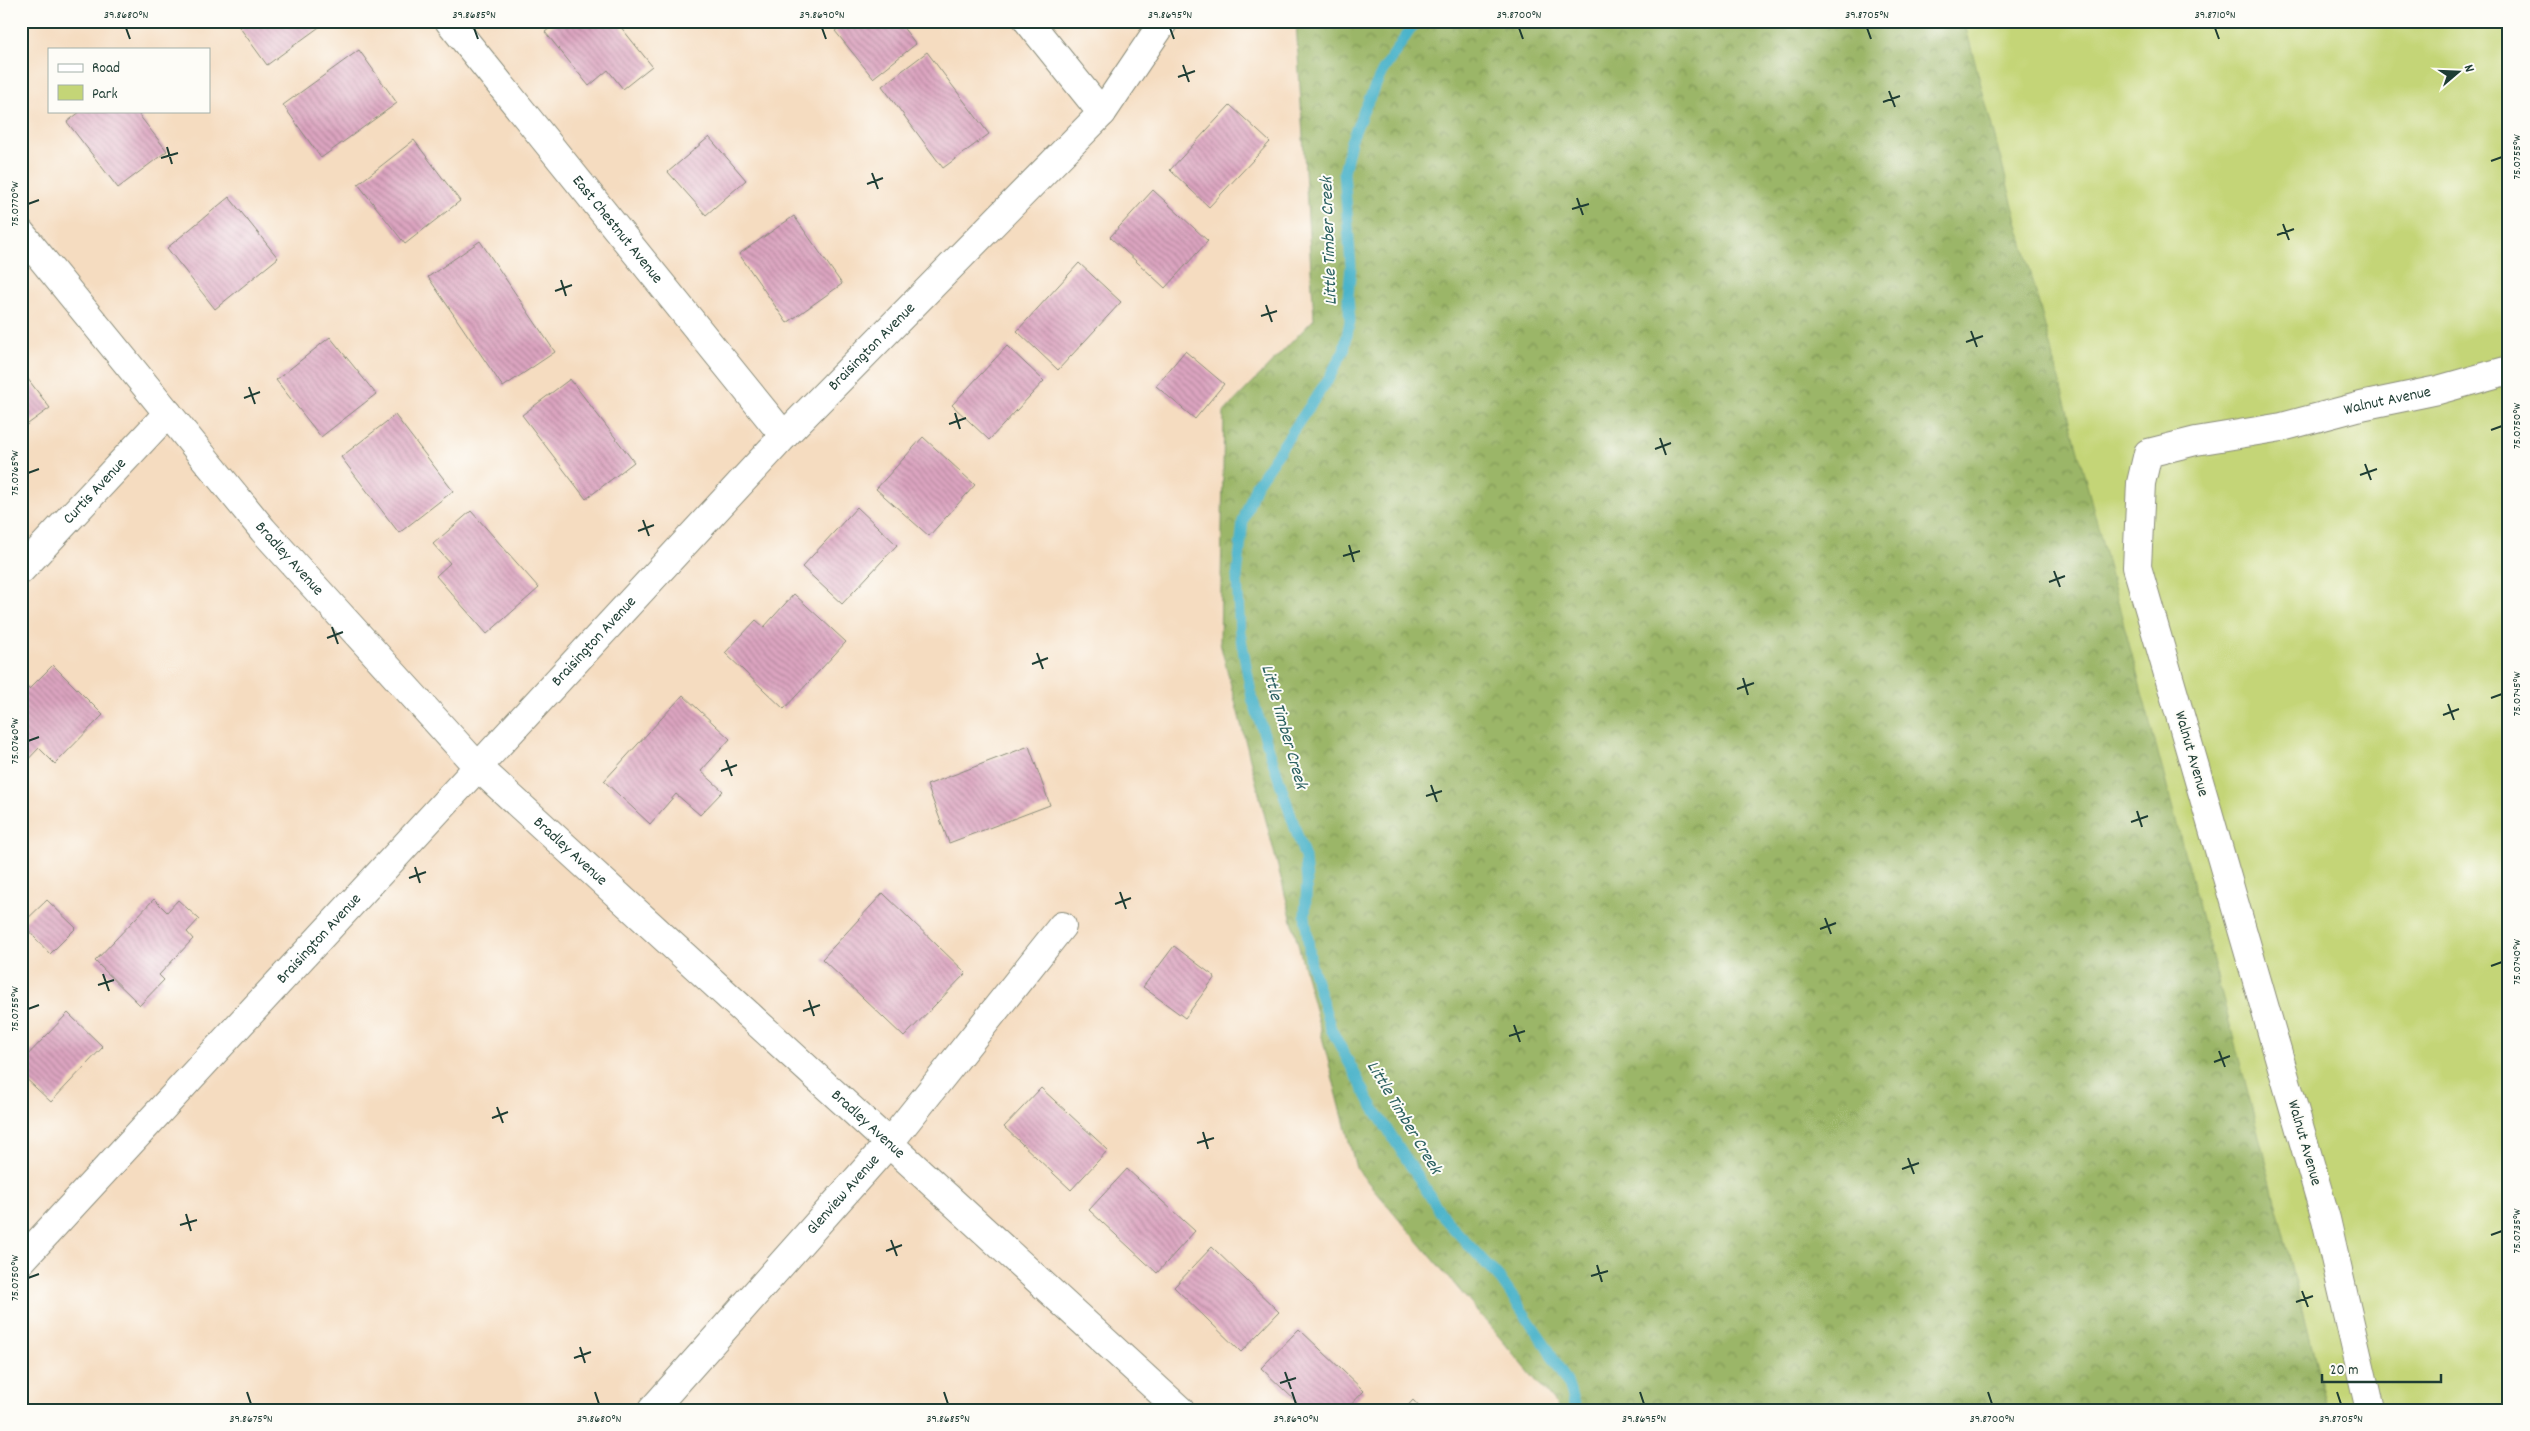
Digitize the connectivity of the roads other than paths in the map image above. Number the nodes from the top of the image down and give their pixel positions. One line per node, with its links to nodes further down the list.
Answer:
1 (450, 21): 8 (street, East Chestnut Avenue)
2 (1028, 21): 4 (street)
3 (1164, 21): 4 (street, Braisington Avenue)
4 (1102, 113): 8 (street, Braisington Avenue)
5 (21, 233): 7 (street, Bradley Avenue)
6 (2509, 370): 16 (street, Walnut Avenue)
7 (168, 413): 9 (street, Curtis Avenue); 10 (street, Bradley Avenue)
8 (784, 436): 10 (street, Braisington Avenue)
9 (21, 570)
10 (478, 767): 12 (street, Bradley Avenue); 13 (street, Braisington Avenue)
11 (1062, 926): 12 (street, Glenview Avenue)
12 (890, 1142): 14 (street, Glenview Avenue); 15 (street, Bradley Avenue)
13 (21, 1261)
14 (652, 1410)
15 (1180, 1410)
16 (2370, 1410)

